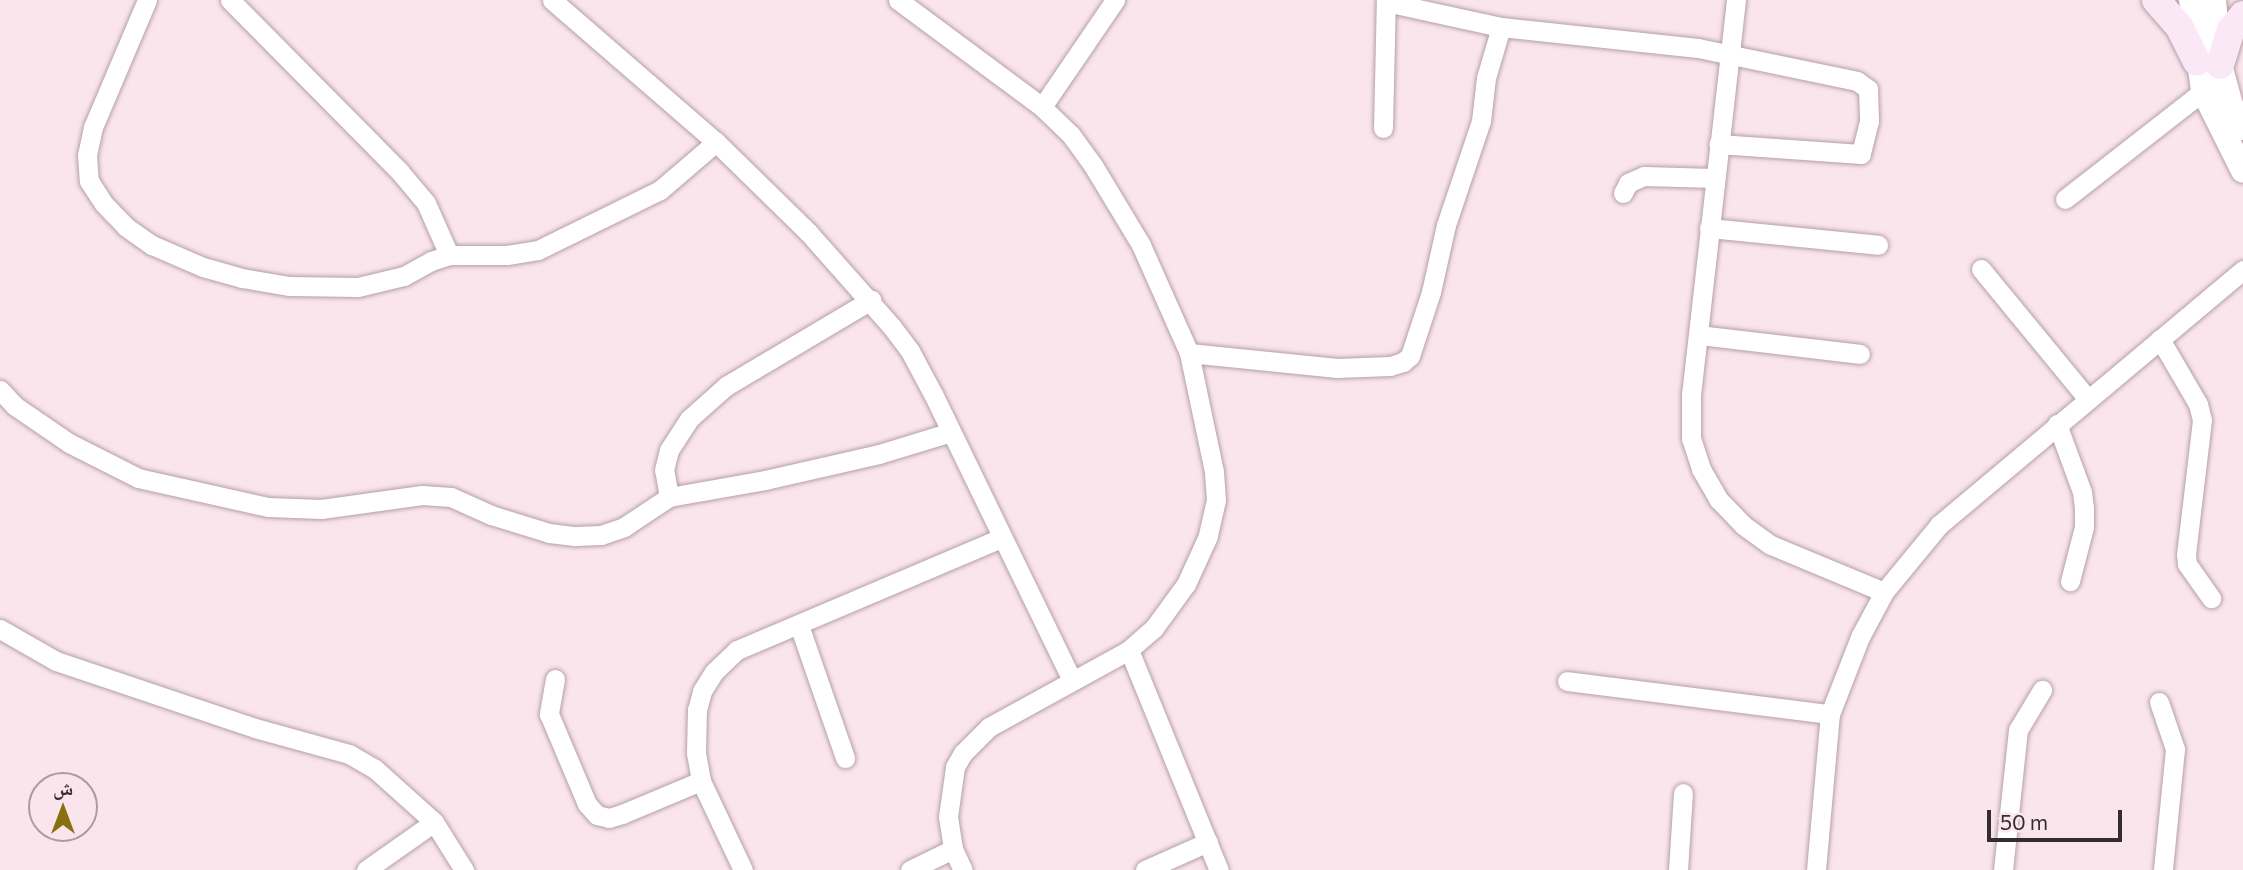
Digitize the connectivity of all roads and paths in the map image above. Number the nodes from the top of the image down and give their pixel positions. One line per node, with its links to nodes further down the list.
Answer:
1 (147, 0): 27 (street)
2 (230, 0): 27 (street)
3 (552, 0): 19 (street)
4 (898, 0): 16 (street)
5 (1115, 0): 16 (street)
6 (1737, 0): 13 (street)
7 (2156, 0): 14 (main road)
8 (2191, 0): 14 (street)
9 (2214, 0): 14 (street)
10 (1386, 1): 12 (street); 17 (street)
11 (2243, 15): 14 (main road)
12 (1501, 27): 13 (street); 33 (street)
13 (1730, 55): 20 (street); 20 (street)
14 (2208, 64): 15 (street); 18 (street)
15 (2203, 91): 21 (street); 24 (street)
16 (1042, 107): 33 (street)
17 (1383, 128)
18 (2243, 128)
19 (716, 142): 27 (street); 30 (street)
20 (1718, 144): 22 (street)
21 (2243, 171)
22 (1714, 178): 23 (street); 25 (street)
23 (1622, 193)
24 (2065, 199)
25 (1709, 229): 26 (street); 31 (street)
26 (1878, 245)
27 (449, 255)
28 (1981, 269): 36 (street)
29 (2243, 270): 32 (street)
30 (871, 300): 38 (street); 39 (street)
31 (1699, 335): 34 (street); 42 (street)
32 (2161, 339): 36 (street); 43 (street)
33 (1189, 353): 46 (street)
34 (1860, 354)
35 (0, 390): 39 (street)
36 (2087, 398): 37 (street)
37 (2057, 424): 41 (street); 42 (street)
38 (951, 432): 39 (street); 40 (street)
39 (669, 497)
40 (1001, 538): 44 (street); 48 (street)
41 (2070, 581)
42 (1884, 592): 52 (street)
43 (2211, 597)
44 (799, 625): 53 (street); 54 (street)
45 (0, 629): 56 (street)
46 (1129, 650): 48 (street); 57 (street)
47 (555, 679): 54 (street)
48 (1072, 680): 58 (street)
49 (1567, 681): 52 (street)
50 (2042, 690): 68 (street)
51 (2160, 702): 69 (street)
52 (1830, 714): 67 (street)
53 (845, 758)
54 (701, 781): 61 (street)
55 (1683, 793): 66 (street)
56 (434, 822): 59 (street); 60 (street)
57 (1208, 842): 64 (street); 65 (street)
58 (953, 849): 62 (street); 63 (street)
59 (366, 870)
60 (464, 870)
61 (743, 870)
62 (910, 870)
63 (963, 870)
64 (1145, 870)
65 (1219, 870)
66 (1678, 870)
67 (1816, 870)
68 (2003, 870)
69 (2163, 870)

